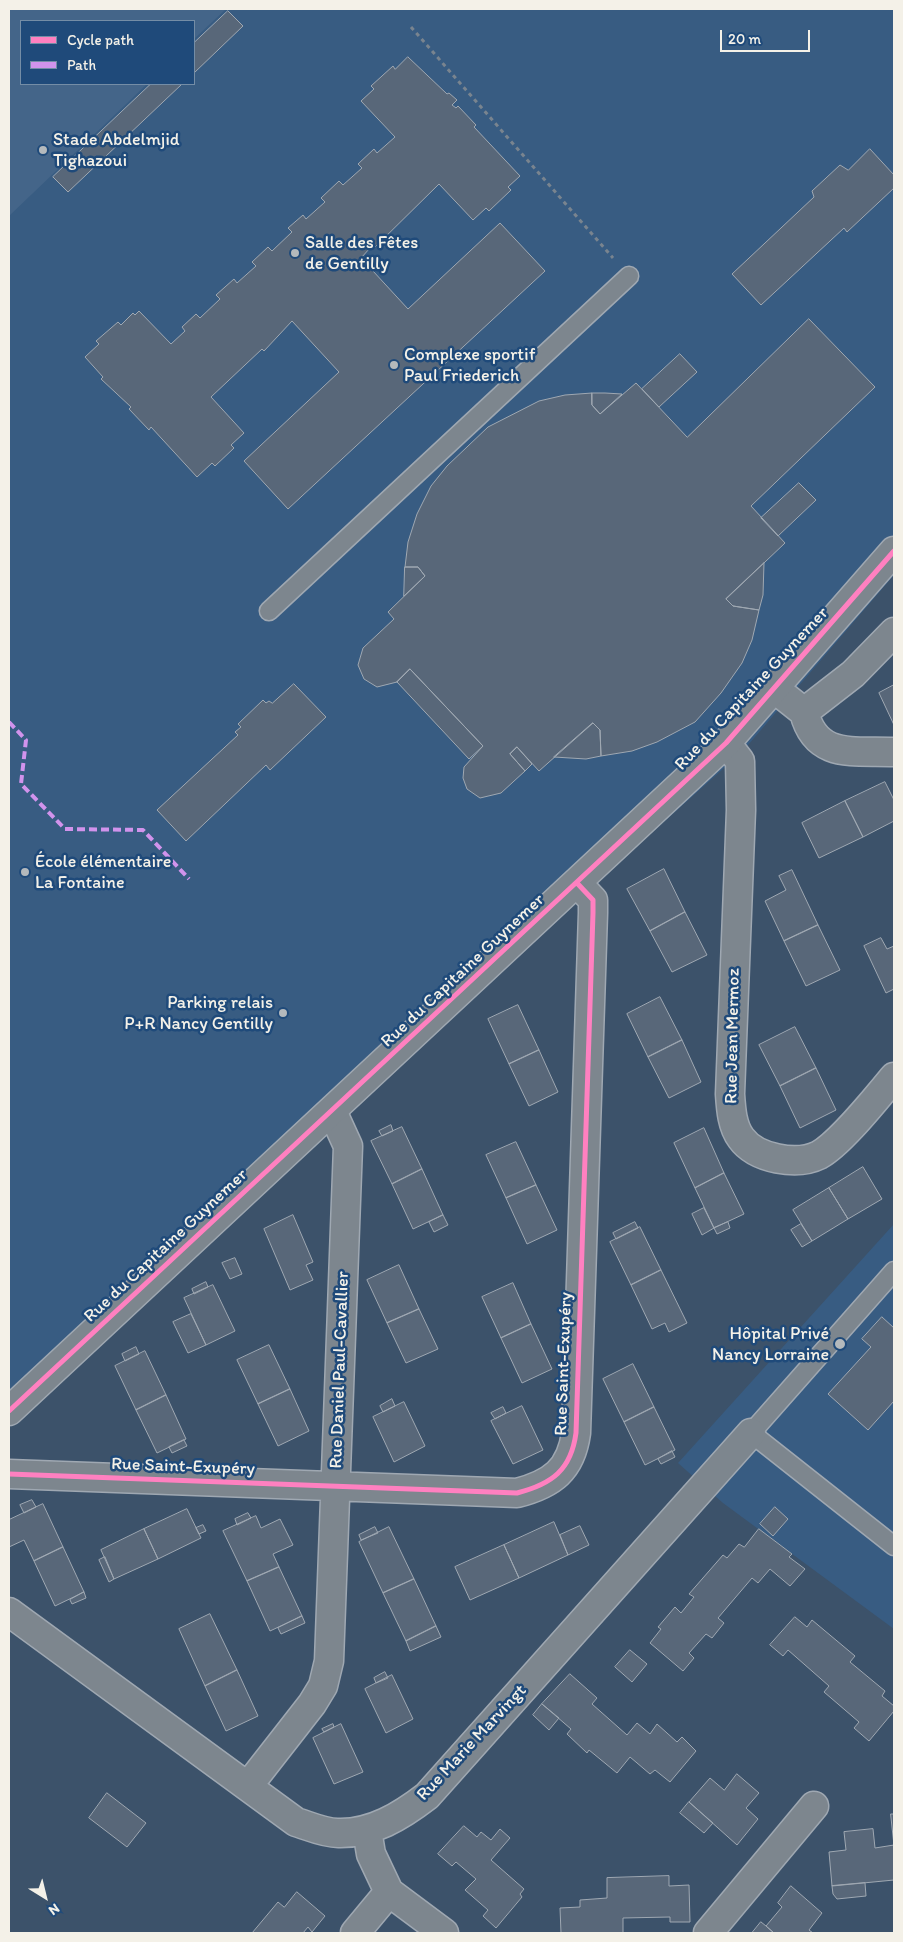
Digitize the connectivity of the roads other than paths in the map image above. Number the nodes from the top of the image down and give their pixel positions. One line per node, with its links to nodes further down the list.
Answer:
1 (628, 276): 3 (lane)
2 (894, 552): 5 (street, Rue du Capitaine Guynemer)
3 (269, 611)
4 (894, 632): 6 (street)
5 (775, 689): 6 (street); 7 (street, Rue du Capitaine Guynemer)
6 (804, 712): 8 (street)
7 (726, 743): 9 (street, Rue du Capitaine Guynemer); 10 (street, Rue Jean Mermoz)
8 (894, 752)
9 (577, 883): 11 (street, Rue du Capitaine Guynemer); 16 (street, Rue Saint-Exupéry)
10 (894, 1077)
11 (332, 1111): 13 (street, Rue du Capitaine Guynemer); 16 (street, Rue Daniel Paul-Cavallier)
12 (893, 1274): 14 (lane)
13 (9, 1411)
14 (751, 1433): 17 (lane); 21 (street, Rue Marie Marvingt)
15 (9, 1474): 16 (street, Rue Saint-Exupéry)
16 (336, 1487): 19 (street, Rue Daniel Paul-Cavallier)
17 (894, 1546)
18 (9, 1612): 19 (street, Rue Marie Marvingt)
19 (248, 1786): 21 (street, Rue Marie Marvingt)
20 (814, 1806): 25 (street)
21 (367, 1830): 22 (street)
22 (389, 1892): 23 (street); 24 (street)
23 (355, 1933)
24 (444, 1933)
25 (708, 1933)

